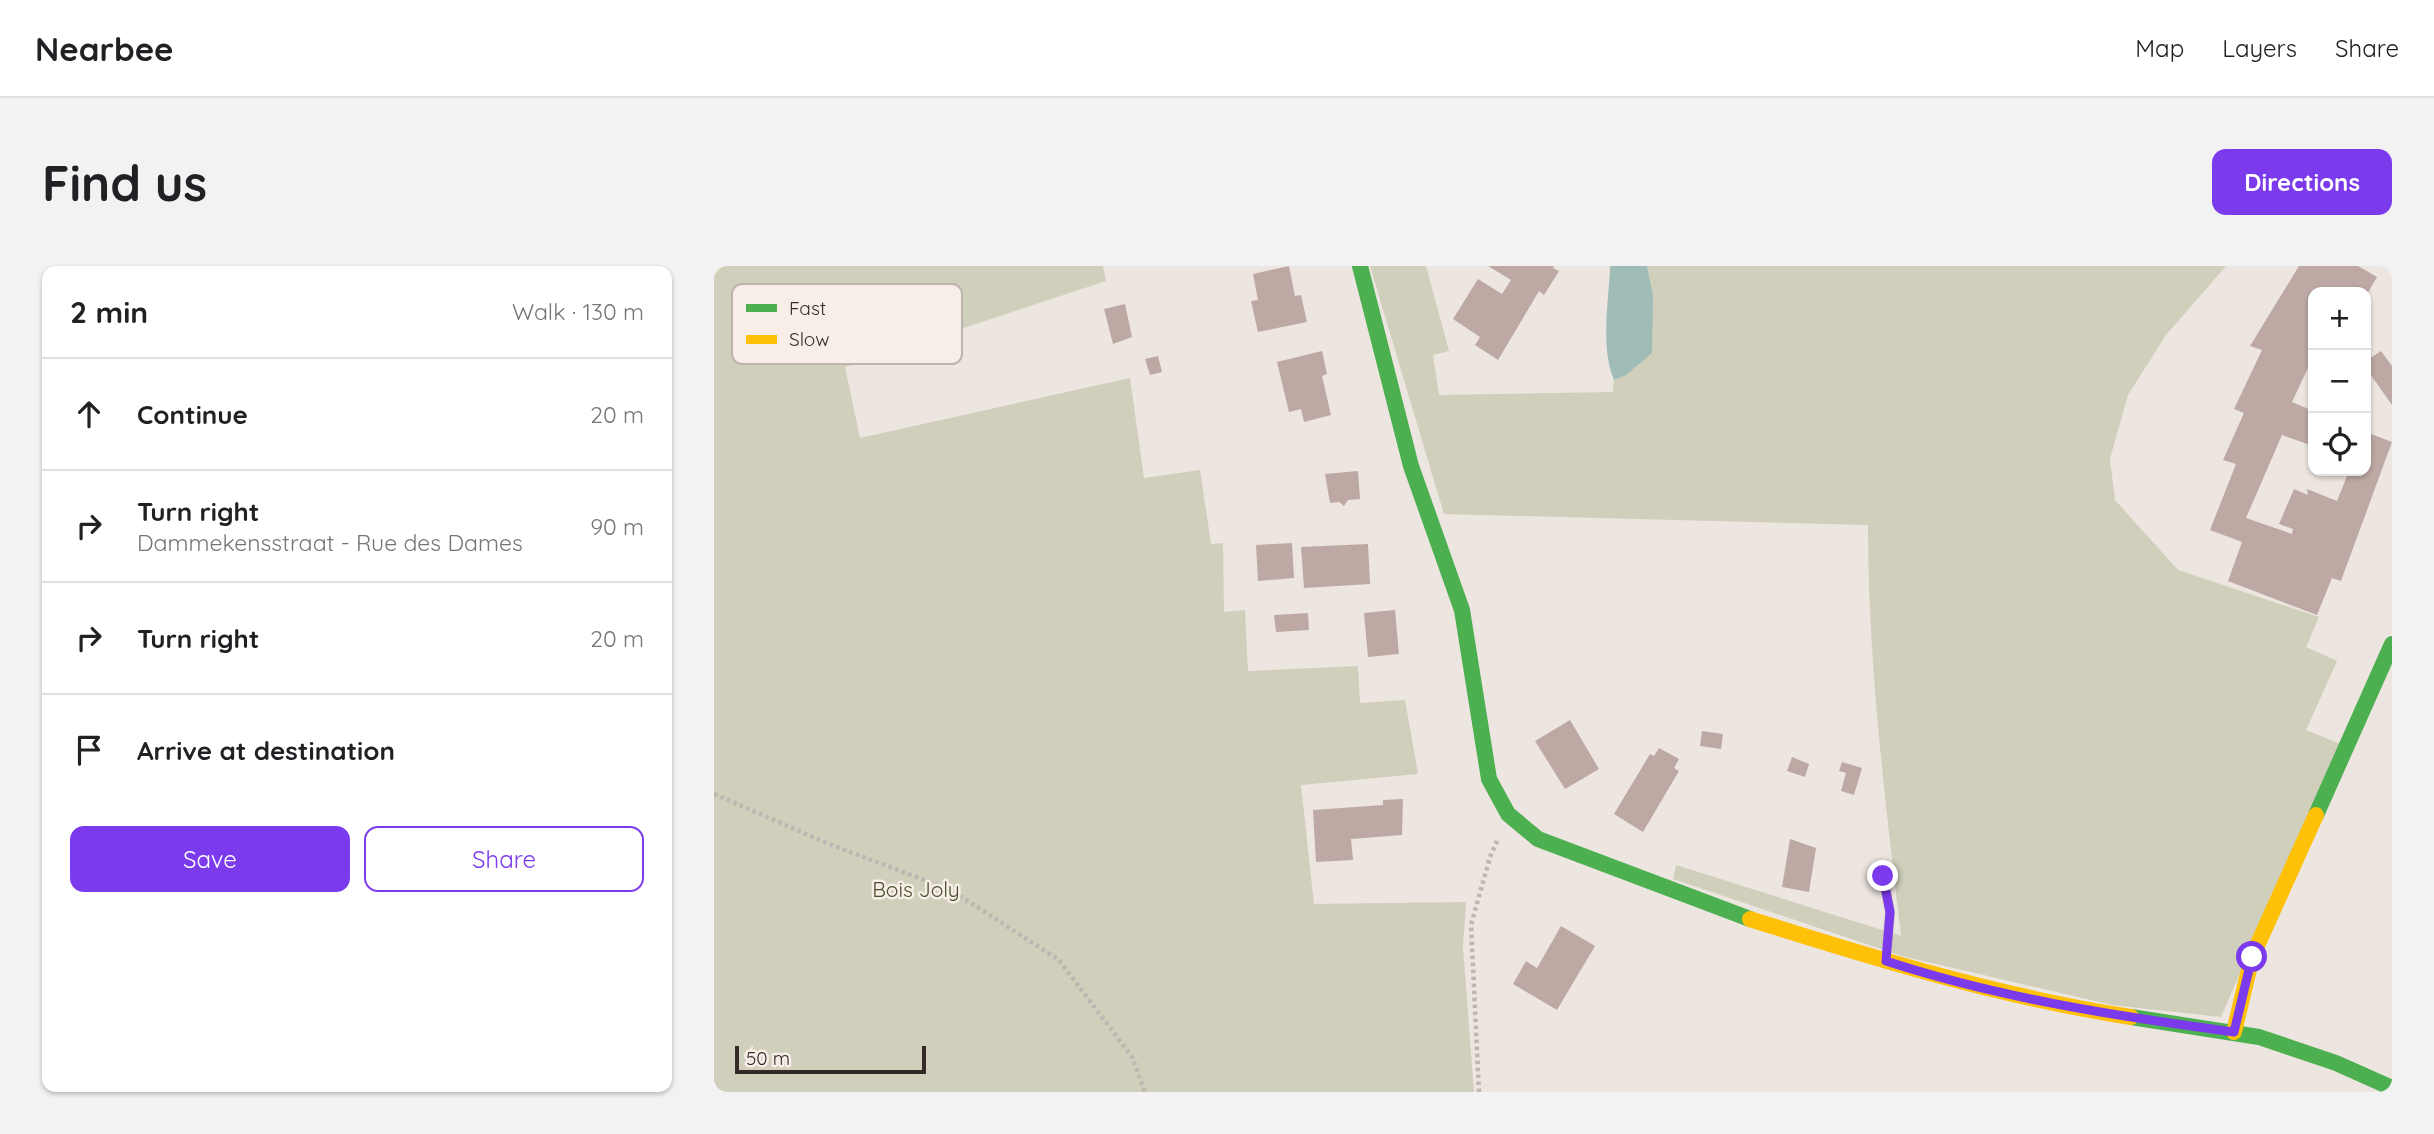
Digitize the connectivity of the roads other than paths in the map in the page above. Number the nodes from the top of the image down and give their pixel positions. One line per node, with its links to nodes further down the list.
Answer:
1 (1360, 266): 4 (street)
2 (2392, 643): 5 (street)
3 (1883, 876): 4 (lane)
4 (1886, 961): 5 (street)
5 (2234, 1032): 6 (street)
6 (2392, 1088)

